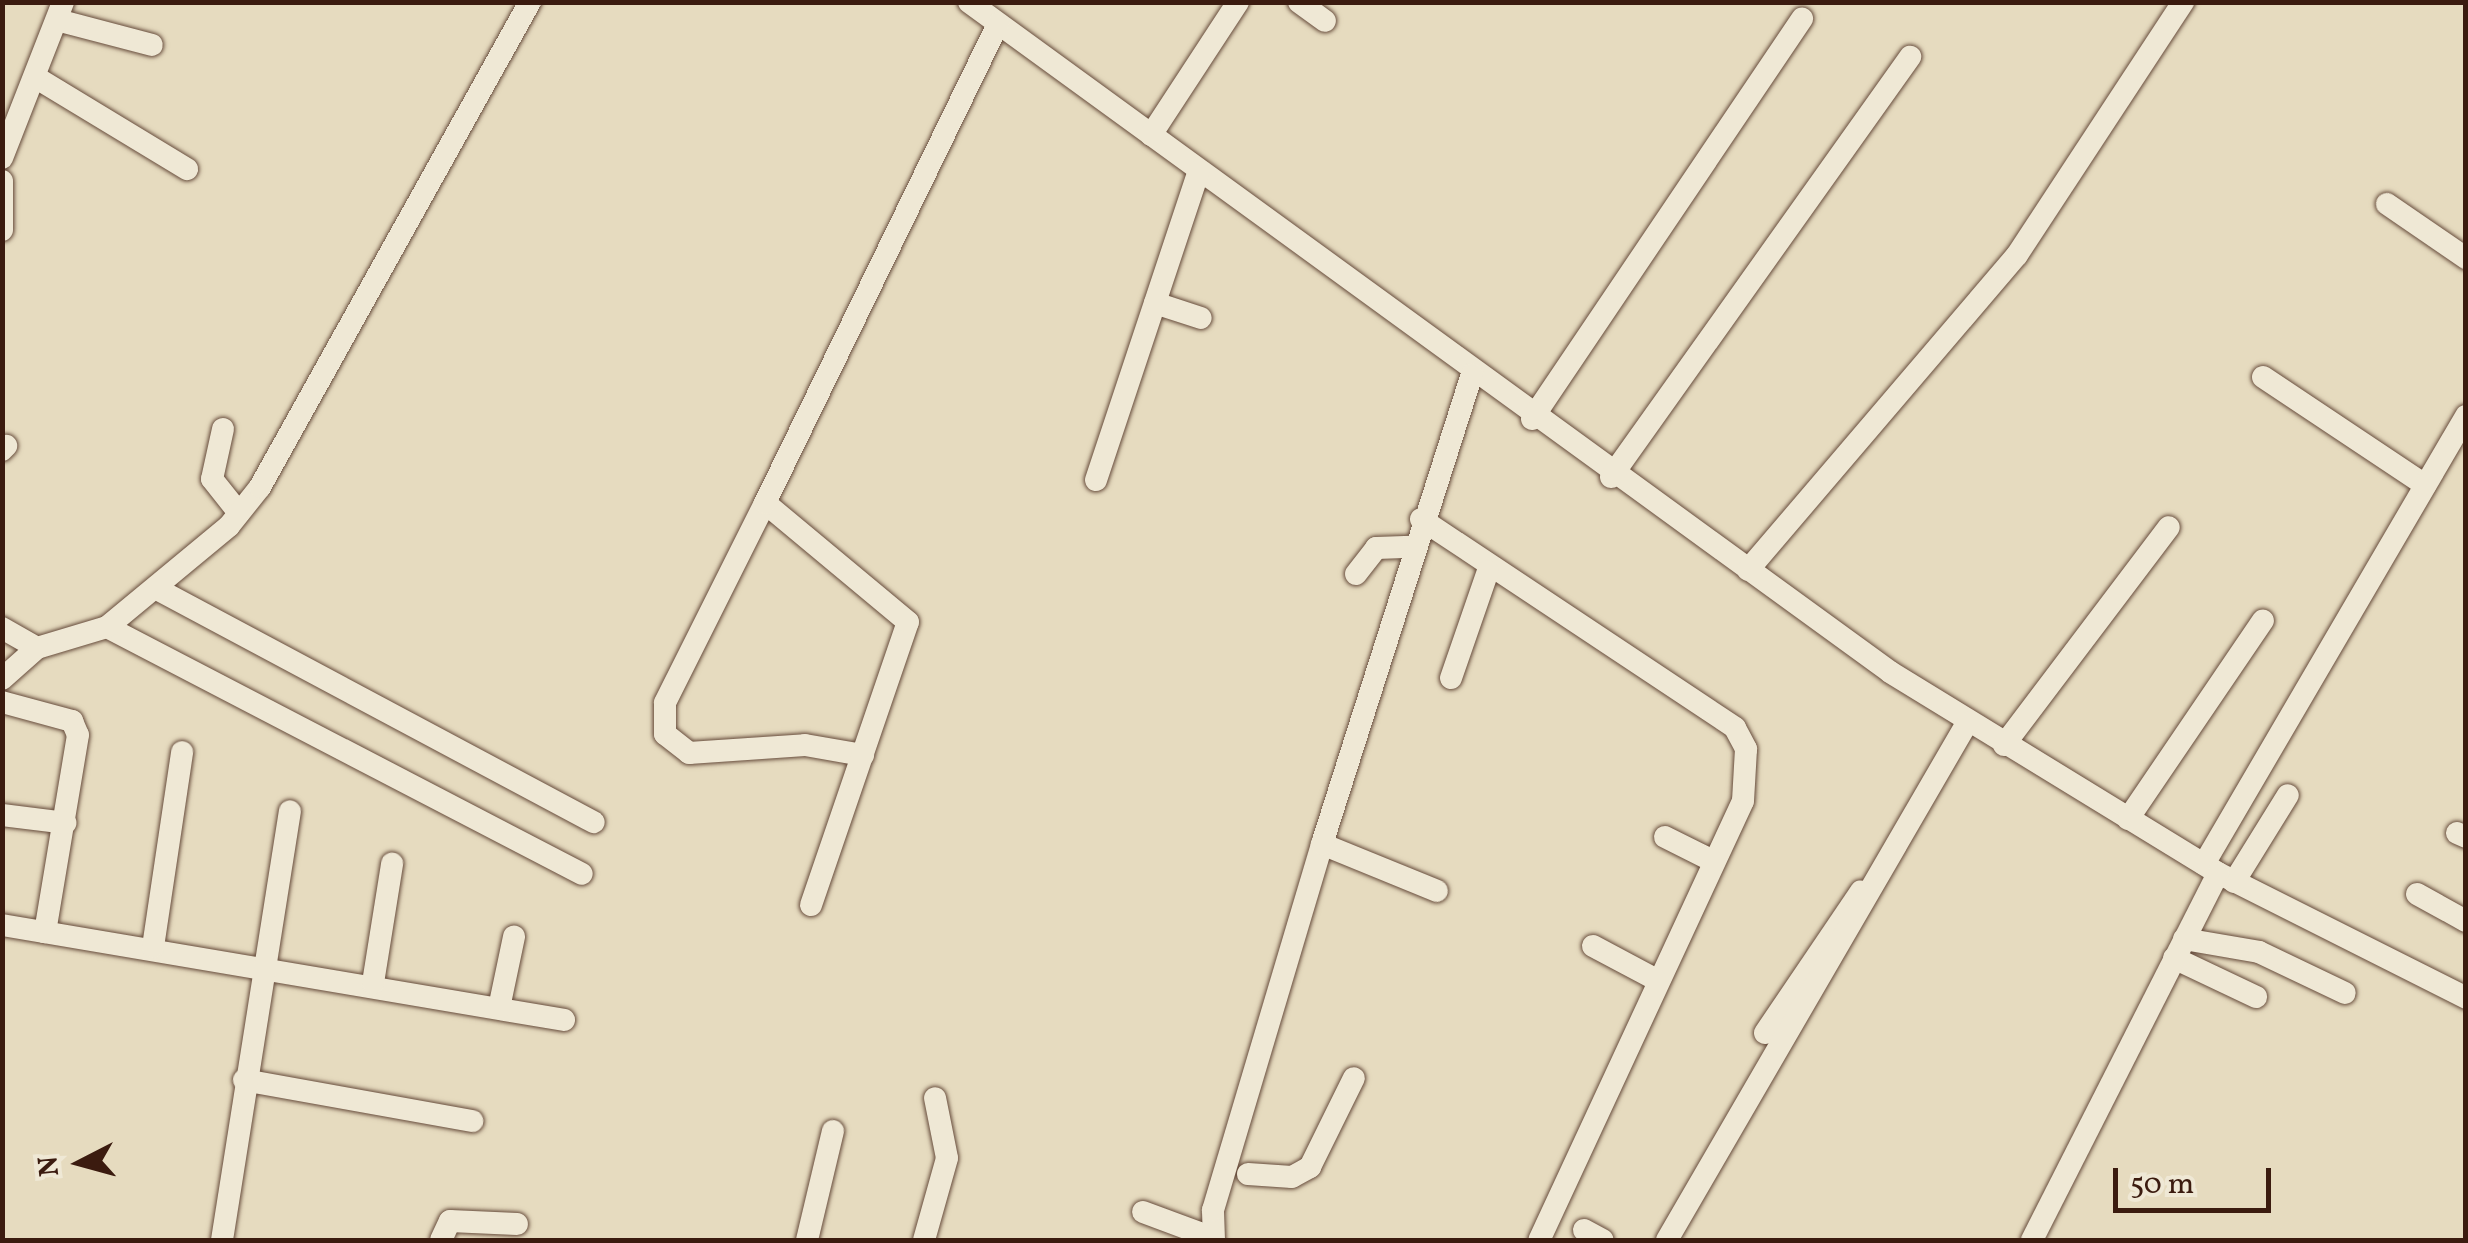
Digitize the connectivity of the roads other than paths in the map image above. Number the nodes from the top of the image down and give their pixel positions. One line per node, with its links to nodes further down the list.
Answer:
1 (530, 2): 32 (street)
2 (969, 2): 9 (street)
3 (1238, 2): 13 (street)
4 (1299, 2): 8 (street)
5 (2182, 2): 36 (street)
6 (60, 11): 10 (street); 12 (street)
7 (1802, 19): 26 (street)
8 (1326, 22)
9 (998, 24): 13 (street); 31 (street)
10 (152, 45)
11 (1910, 57): 28 (street)
12 (40, 80): 14 (street); 15 (street)
13 (1151, 135): 16 (street)
14 (2, 158)
15 (187, 169)
16 (1199, 172): 21 (street); 23 (street)
17 (2, 182): 19 (street)
18 (2387, 204): 20 (street)
19 (2, 230)
20 (2466, 258)
21 (1156, 303): 22 (street); 29 (street)
22 (1201, 318)
23 (1472, 374): 26 (street); 33 (street)
24 (2263, 377): 30 (street)
25 (2466, 416): 30 (street)
26 (1532, 419): 28 (street)
27 (223, 430): 32 (street)
28 (1611, 477): 36 (street)
29 (1096, 480)
30 (2425, 485): 62 (street)
31 (765, 504): 50 (street); 50 (street)
32 (239, 513): 39 (street)
33 (1421, 519): 35 (street); 37 (street)
34 (2169, 527): 48 (street)
35 (1412, 547): 38 (street); 59 (street)
36 (1748, 570): 47 (street)
37 (1488, 571): 44 (street); 60 (street)
38 (1356, 574)
39 (157, 589): 41 (street); 55 (street)
40 (2263, 620): 54 (street)
41 (107, 626): 43 (street); 63 (street)
42 (2, 628): 43 (street)
43 (36, 648): 45 (street)
44 (1452, 678)
45 (2, 679)
46 (2, 702): 56 (street)
47 (1966, 723): 48 (street); 58 (street)
48 (2004, 745): 54 (street)
49 (182, 752): 72 (street)
50 (863, 755): 66 (street)
51 (2288, 795): 62 (street)
52 (290, 812): 74 (street)
53 (2, 815): 56 (street)
54 (2128, 819): 62 (street)
55 (594, 822)
56 (66, 823): 69 (street)
57 (1665, 838): 60 (street)
58 (1897, 838): 82 (street); 97 (street)
59 (1322, 844): 64 (street); 88 (street)
60 (1713, 861): 75 (street)
61 (392, 864): 76 (street)
62 (2219, 873): 73 (street); 79 (street)
63 (582, 874)
64 (1437, 891)
65 (2416, 894): 67 (street)
66 (811, 905)
67 (2466, 921)
68 (2, 925): 69 (street)
69 (45, 932): 72 (street)
70 (514, 938): 80 (street)
71 (1593, 946): 75 (street)
72 (154, 947): 74 (street)
73 (2179, 948): 77 (street); 78 (street); 98 (street)
74 (263, 967): 76 (street); 84 (street)
75 (1655, 979): 96 (street)
76 (374, 983): 80 (street)
77 (2346, 993)
78 (2256, 996)
79 (2466, 998)
80 (499, 1008): 81 (street)
81 (564, 1020)
82 (1765, 1034)
83 (1354, 1078): 88 (street)
84 (244, 1080): 86 (street); 92 (street)
85 (934, 1098): 95 (street)
86 (472, 1120)
87 (833, 1131): 94 (street)
88 (1237, 1169): 91 (street)
89 (1143, 1212): 91 (street)
90 (516, 1224): 93 (street)
91 (1213, 1239)
92 (222, 1240)
93 (441, 1240)
94 (807, 1240)
95 (924, 1240)
96 (1539, 1240)
97 (1667, 1240)
98 (2032, 1240)

